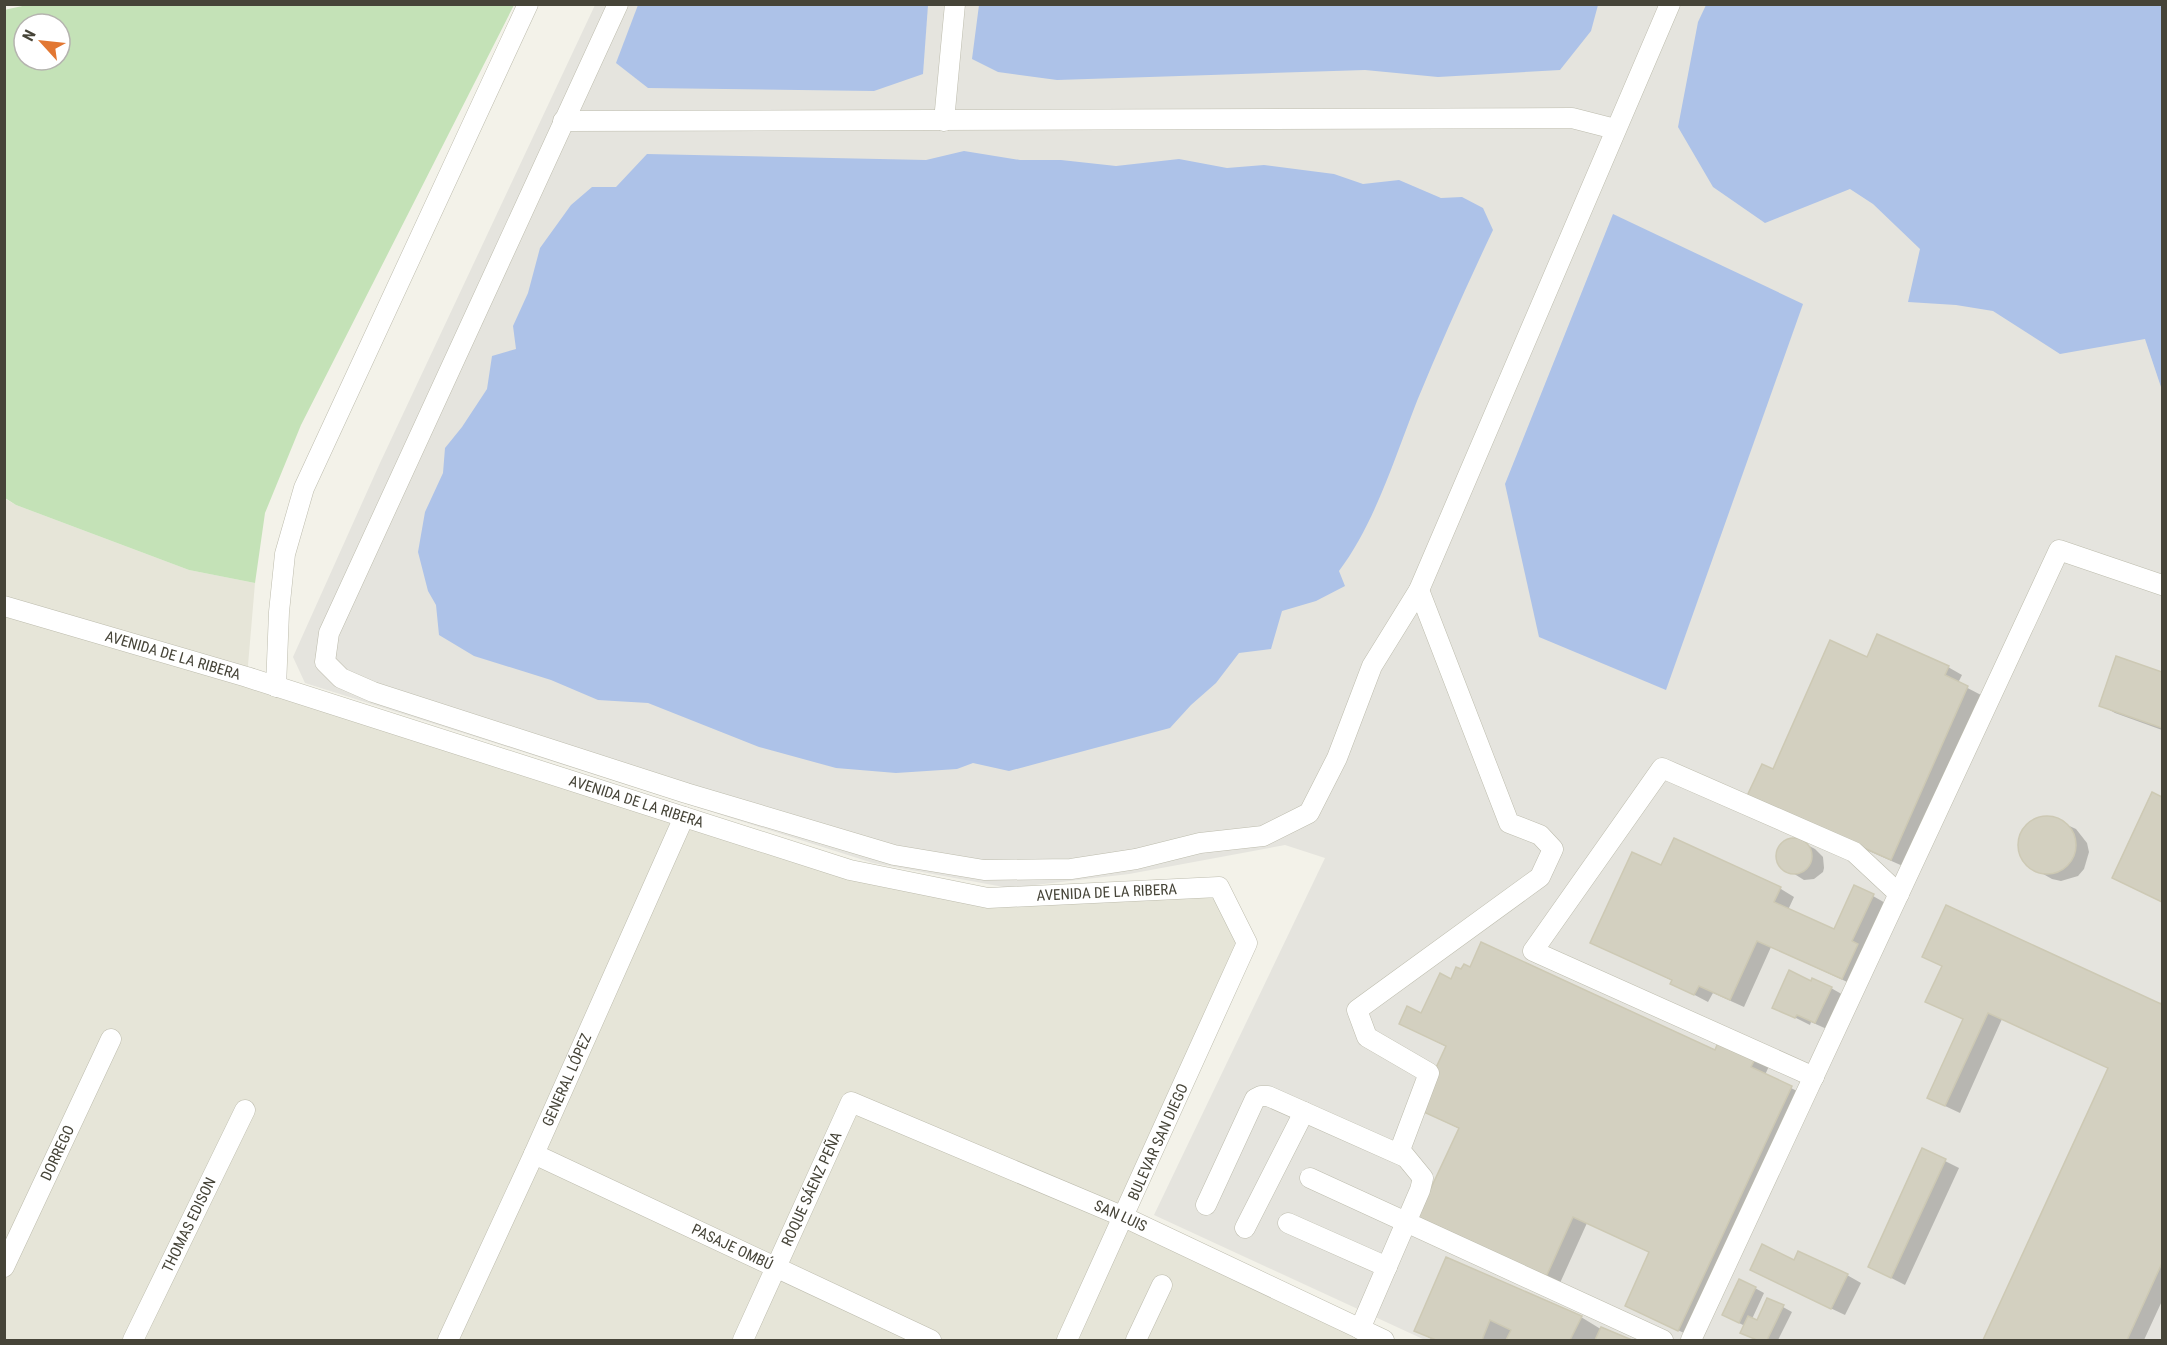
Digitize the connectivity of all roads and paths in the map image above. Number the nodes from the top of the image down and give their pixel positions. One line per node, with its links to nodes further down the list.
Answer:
1 (528, 4): 11 (street)
2 (618, 4): 5 (street)
3 (955, 4): 6 (street)
4 (1670, 4): 7 (street)
5 (563, 121): 6 (street); 9 (street)
6 (944, 121): 7 (street)
7 (1615, 129): 9 (street)
8 (2163, 585): 13 (street)
9 (1419, 590): 21 (street)
10 (4, 606): 11 (street, AVENIDA DE LA RIBERA)
11 (276, 687): 12 (street, AVENIDA DE LA RIBERA)
12 (684, 817): 14 (street, AVENIDA DE LA RIBERA); 20 (street, GENERAL LÓPEZ)
13 (1899, 894): 16 (street); 16 (street)
14 (1247, 943): 24 (street, BULEVAR SAN DIEGO)
15 (111, 1039): 28 (street, DORREGO)
16 (1814, 1077): 41 (street)
17 (851, 1102): 24 (street, SAN LUIS); 29 (street, ROQUE SÁENZ PEÑA)
18 (245, 1110): 33 (street, THOMAS EDISON)
19 (1304, 1112): 21 (street); 23 (street); 27 (street)
20 (534, 1154): 29 (street, PASAJE OMBÚ); 34 (street, GENERAL LÓPEZ)
21 (1403, 1156): 25 (street)
22 (1310, 1178): 25 (street)
23 (1206, 1205)
24 (1124, 1218): 32 (street, SAN LUIS); 37 (street, BULEVAR SAN DIEGO)
25 (1407, 1222): 30 (street); 40 (street)
26 (1288, 1223): 30 (street)
27 (1245, 1228)
28 (4, 1267)
29 (776, 1267): 35 (street, ROQUE SÁENZ PEÑA); 36 (street, PASAJE OMBÚ)
30 (1387, 1267): 32 (street)
31 (1162, 1286): 38 (street)
32 (1360, 1329): 39 (street, SAN LUIS)
33 (133, 1341)
34 (448, 1341)
35 (742, 1341)
36 (931, 1341)
37 (1067, 1341)
38 (1136, 1341)
39 (1384, 1341)
40 (1664, 1341)
41 (1691, 1341)

